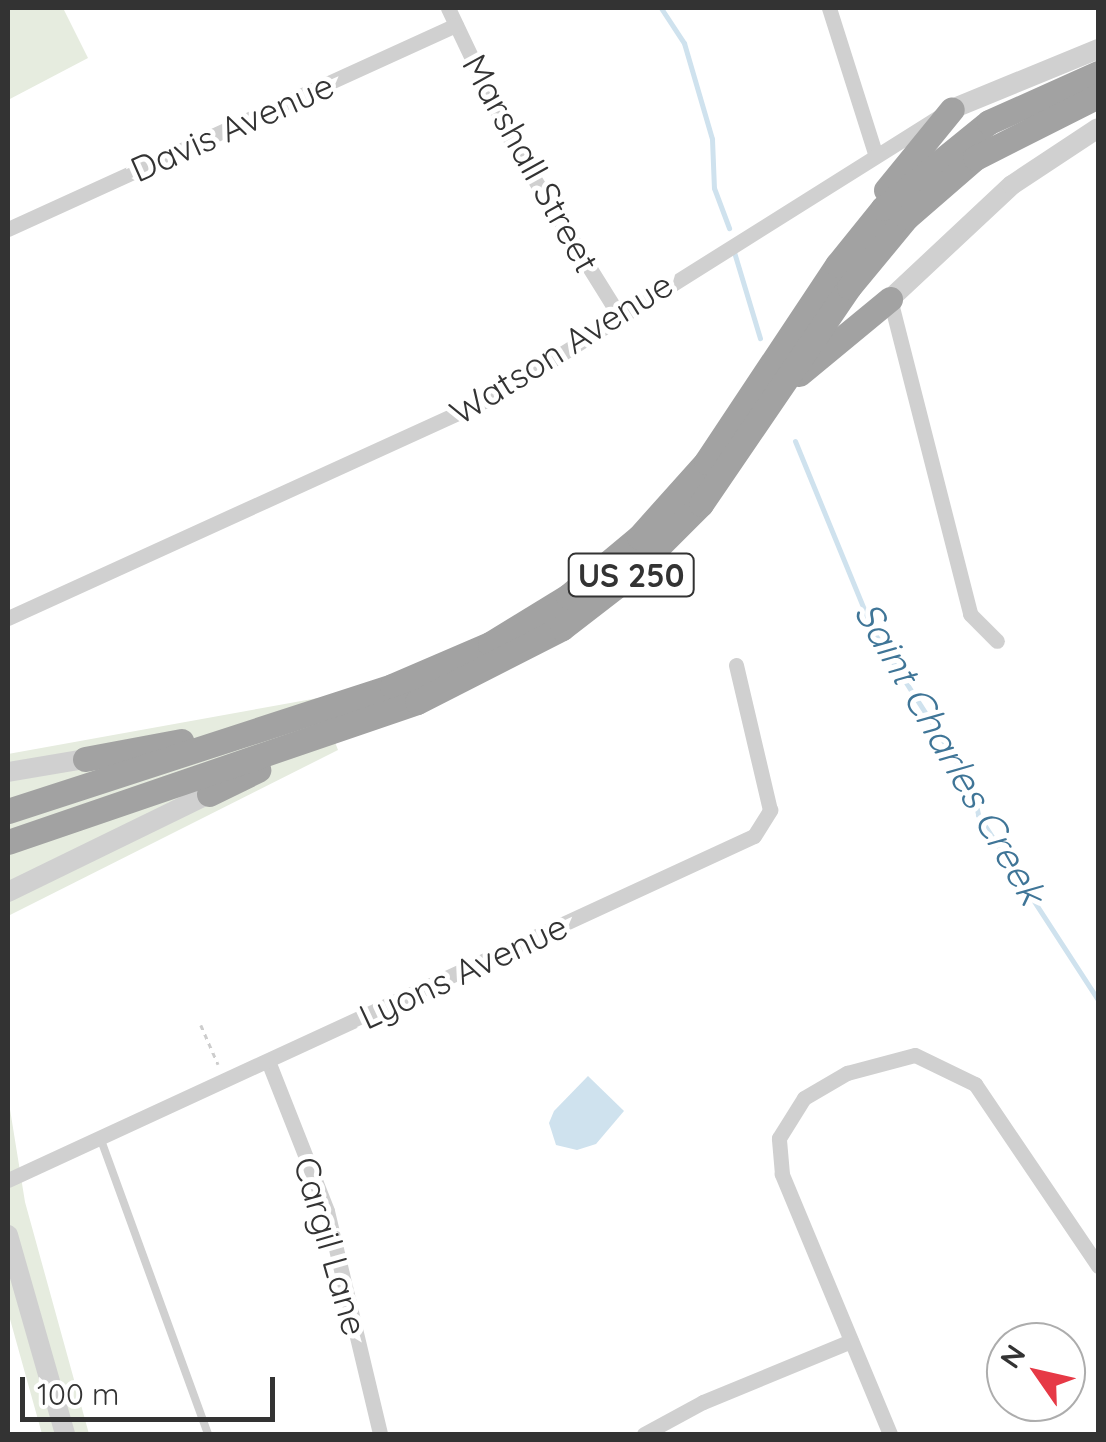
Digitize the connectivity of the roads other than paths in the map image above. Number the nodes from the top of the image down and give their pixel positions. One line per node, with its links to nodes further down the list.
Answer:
1 (448, 8): 3 (street, Marshall Street)
2 (829, 8): 9 (street)
3 (456, 26): 10 (street, Davis Avenue); 13 (street, Marshall Street)
4 (1098, 49): 7 (street, Watson Avenue)
5 (1098, 74): 11 (highway, US 250)
6 (1098, 96): 14 (highway, US 250)
7 (952, 109): 9 (street, Watson Avenue); 11 (highway)
8 (1098, 128): 12 (street)
9 (875, 153): 13 (street, Watson Avenue)
10 (8, 229)
11 (851, 247): 18 (highway, US 250)
12 (890, 299): 14 (highway); 16 (street)
13 (619, 315): 15 (street, Watson Avenue)
14 (791, 380): 19 (highway, US 250)
15 (8, 618)
16 (997, 642)
17 (736, 665): 26 (street, Lyons Avenue)
18 (290, 721): 20 (highway); 23 (highway, US 250)
19 (343, 727): 22 (highway); 24 (highway, US 250)
20 (86, 758): 21 (street)
21 (8, 772)
22 (209, 794): 25 (street)
23 (8, 810)
24 (8, 842)
25 (8, 892)
26 (268, 1061): 27 (street, Lyons Avenue); 34 (street, Cargil Lane)
27 (101, 1140): 28 (street, Lyons Avenue); 33 (lane)
28 (8, 1180)
29 (8, 1235): 32 (street)
30 (1098, 1266): 31 (street)
31 (850, 1341): 35 (street); 36 (street)
32 (65, 1434)
33 (208, 1434)
34 (380, 1434)
35 (644, 1434)
36 (890, 1434)

